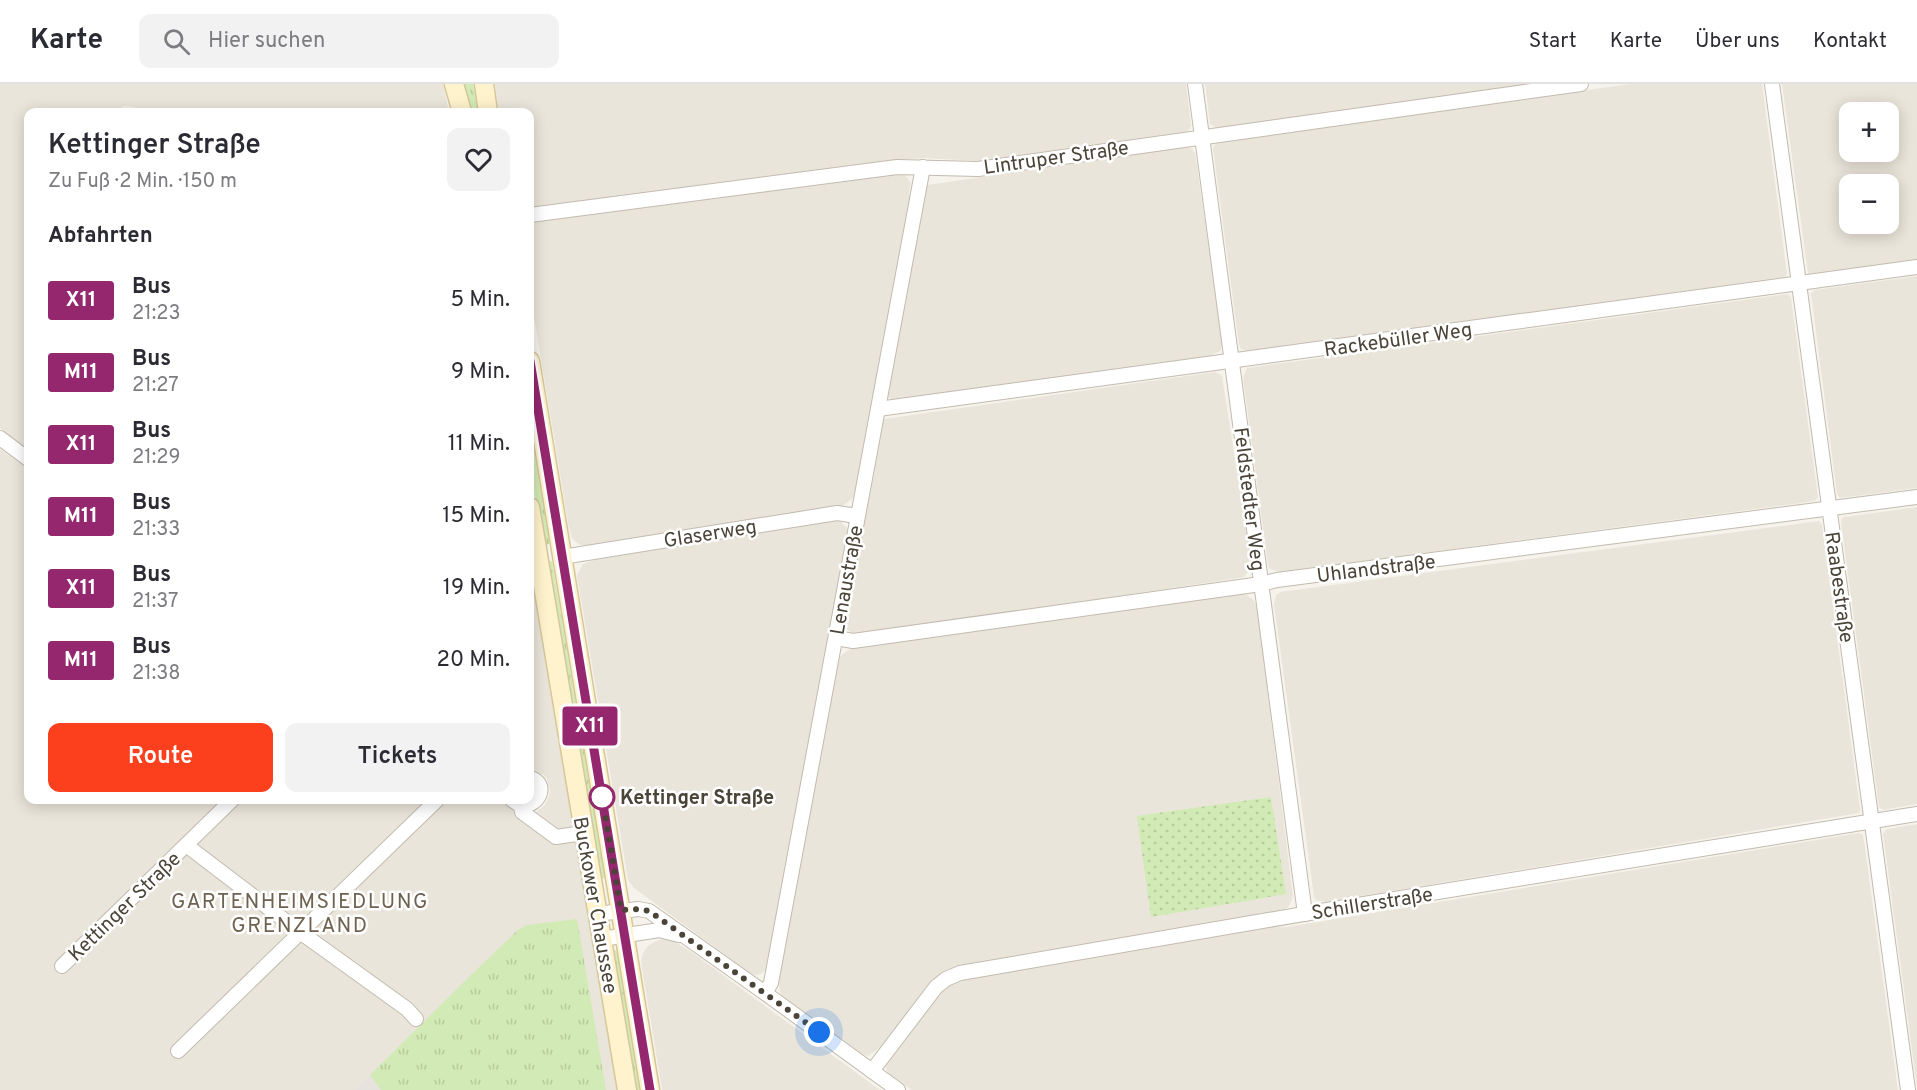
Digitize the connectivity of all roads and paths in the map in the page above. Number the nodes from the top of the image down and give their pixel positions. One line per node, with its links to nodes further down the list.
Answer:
1 (454, 84): 6 (main road)
2 (484, 84): 7 (main road)
3 (1195, 84): 8 (street, Feldstedter Weg)
4 (1581, 84): 8 (street, Lintruper Straße)
5 (1772, 84): 12 (street, Raabestraße)
6 (461, 108)
7 (487, 108)
8 (1202, 137): 9 (street, Lintruper Straße); 13 (street, Feldstedter Weg)
9 (923, 167): 10 (street, Lintruper Straße); 15 (street, Lenaustraße)
10 (534, 214)
11 (1917, 267): 12 (street, Rackebüller Weg)
12 (1799, 284): 13 (street, Rackebüller Weg); 19 (street, Raabestraße)
13 (1232, 361): 15 (street, Rackebüller Weg); 23 (street, Feldstedter Weg)
14 (534, 386): 22 (main road, Buckower Chaussee)
15 (878, 409): 20 (street, Lenaustraße)
16 (0, 438): 17 (street)
17 (24, 456)
18 (1917, 497): 19 (street, Uhlandstraße)
19 (1830, 509): 23 (street, Uhlandstraße); 31 (street, Raabestraße)
20 (857, 516): 22 (street, Glaserweg); 24 (street, Lenaustraße)
21 (534, 532): 32 (main road, Buckower Chaussee)
22 (562, 557): 34 (main road, Buckower Chaussee)
23 (1261, 584): 24 (street, Uhlandstraße); 36 (street, Feldstedter Weg)
24 (836, 638): 42 (street, Lenaustraße)
25 (534, 779): 26 (street)
26 (534, 802)
27 (228, 804): 33 (street, Kettinger Straße)
28 (433, 804): 37 (street)
29 (517, 804): 32 (street)
30 (1917, 813): 31 (street, Schillerstraße)
31 (1872, 822): 36 (street, Schillerstraße); 49 (street, Raabestraße)
32 (583, 833): 35 (main road, Buckower Chaussee)
33 (186, 845): 37 (street, Kettinger Straße); 41 (street, Kettinger Straße)
34 (621, 910): 35 (street); 38 (main road, Buckower Chaussee); 39 (street)
35 (597, 914): 40 (main road, Buckower Chaussee)
36 (1305, 914): 45 (street, Schillerstraße)
37 (300, 932): 43 (street, Kettinger Straße); 44 (street)
38 (625, 935): 39 (street); 40 (street); 47 (main road, Buckower Chaussee)
39 (687, 937): 42 (street)
40 (602, 939): 46 (main road, Buckower Chaussee)
41 (62, 966)
42 (765, 993): 45 (street)
43 (416, 1019)
44 (178, 1051)
45 (872, 1071): 48 (street)
46 (627, 1090)
47 (651, 1090)
48 (898, 1090)
49 (1908, 1090)

